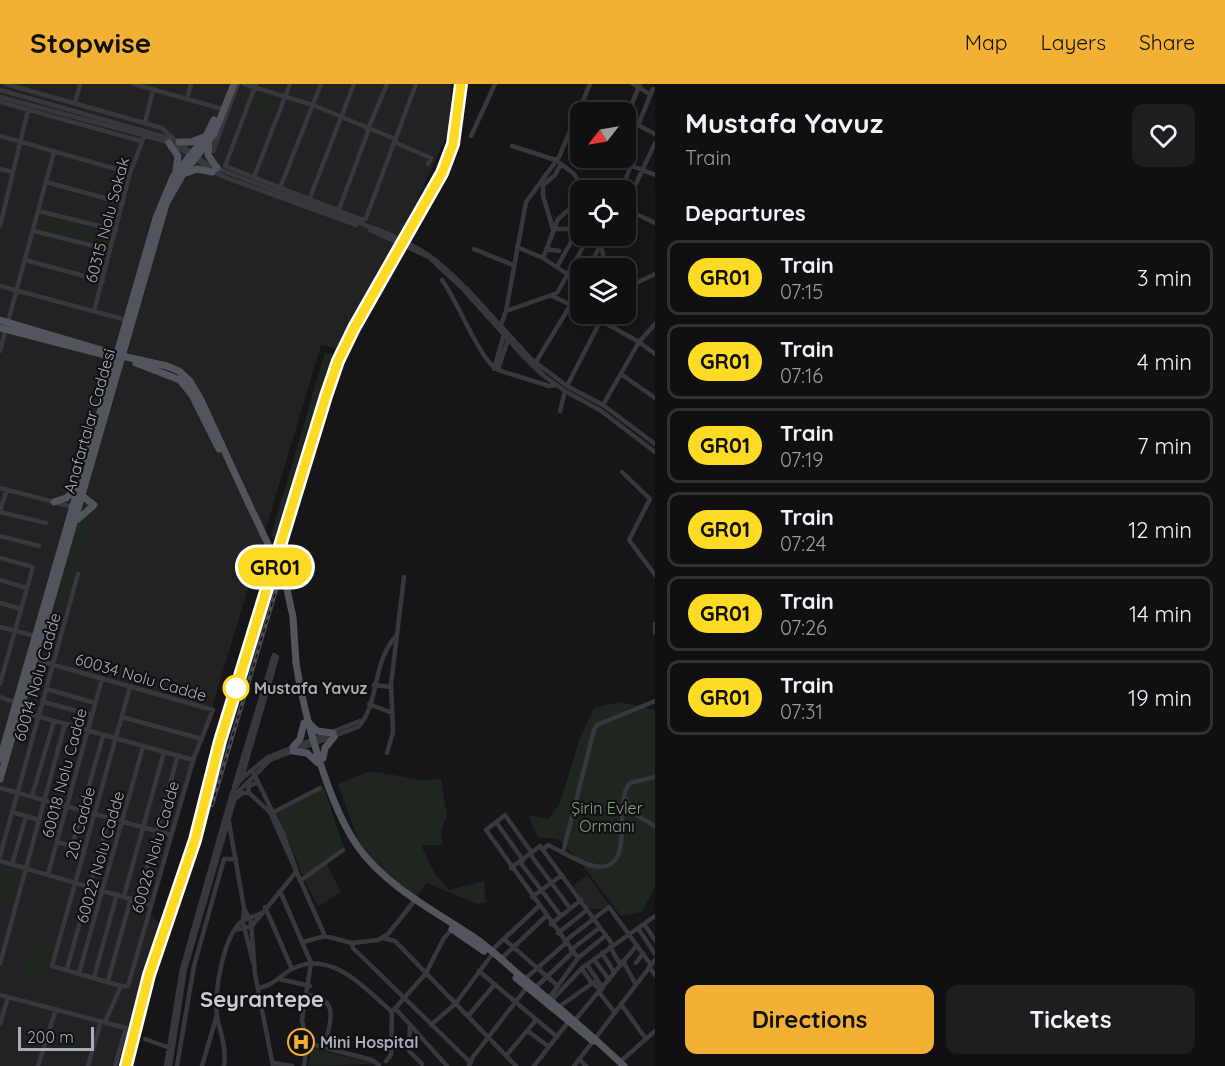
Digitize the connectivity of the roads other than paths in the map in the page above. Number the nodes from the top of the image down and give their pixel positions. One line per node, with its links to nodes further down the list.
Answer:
1 (6, 84): 26 (street)
2 (80, 84): 26 (street)
3 (134, 84): 20 (street)
4 (191, 84): 23 (street)
5 (229, 84): 29 (main road, Anafartalar Caddesi)
6 (236, 84): 38 (main road, Anafartalar Caddesi); 44 (street)
7 (244, 84): 16 (street)
8 (290, 84): 21 (street)
9 (321, 84): 27 (street)
10 (354, 84): 30 (street)
11 (387, 84): 33 (street)
12 (416, 84): 40 (street)
13 (495, 84): 36 (street)
14 (590, 84): 47 (street)
15 (633, 84): 17 (street)
16 (256, 86): 21 (street); 51 (street)
17 (640, 86): 18 (street); 25 (street)
18 (654, 88): 32 (street)
19 (0, 90): 41 (street)
20 (153, 90): 23 (street); 31 (street)
21 (286, 96): 27 (street); 58 (street)
22 (0, 97): 28 (street)
23 (187, 99): 29 (street)
24 (0, 102): 28 (street)
25 (633, 102)
26 (75, 104): 31 (street)
27 (313, 105): 30 (street); 62 (street)
28 (29, 108): 37 (street); 39 (street)
29 (219, 108): 38 (main road, Anafartalar Caddesi)
30 (340, 118): 33 (street); 63 (street)
31 (145, 123): 41 (street)
32 (638, 125): 34 (street)
33 (369, 129): 40 (street); 67 (street)
34 (655, 134)
35 (0, 136): 39 (street)
36 (471, 136)
37 (143, 139): 41 (street); 54 (street, 60315 Nolu Sokak)
38 (207, 139): 41 (main road); 46 (main road, Anafartalar Caddesi); 51 (main road)
39 (19, 141): 45 (street); 53 (street)
40 (395, 141): 48 (street); 67 (street)
41 (174, 142): 46 (street); 46 (street); 57 (main road)
42 (655, 143): 52 (street)
43 (512, 146): 47 (street)
44 (213, 151)
45 (54, 152): 54 (street); 60 (street)
46 (193, 156): 51 (street); 55 (main road, Anafartalar Caddesi); 57 (main road, Anafartalar Caddesi)
47 (559, 162): 59 (street); 73 (street); 78 (street)
48 (428, 164)
49 (635, 168): 52 (street)
50 (0, 169): 53 (street)
51 (218, 169): 55 (main road); 58 (street); 67 (street); 71 (street)
52 (642, 171): 56 (street); 61 (street)
53 (12, 172): 69 (street)
54 (130, 173): 64 (street, 60315 Nolu Sokak)
55 (183, 174): 108 (main road, Anafartalar Caddesi)
56 (655, 175)
57 (173, 177): 100 (main road, Anafartalar Caddesi)
58 (254, 177): 62 (street)
59 (578, 180)
60 (46, 182): 64 (street); 66 (street)
61 (636, 184)
62 (280, 189): 63 (street)
63 (309, 200): 67 (street)
64 (123, 203): 74 (street, 60315 Nolu Sokak)
65 (570, 209): 73 (street)
66 (38, 211): 74 (street); 75 (street)
67 (337, 213): 71 (street)
68 (636, 213): 70 (street)
69 (0, 223)
70 (655, 223)
71 (365, 227): 93 (street, bridge)
72 (570, 228): 73 (street)
73 (553, 229): 80 (street)
74 (116, 230): 81 (street, 60315 Nolu Sokak)
75 (34, 231): 81 (street); 84 (street)
76 (570, 242): 86 (street)
77 (583, 246): 87 (street)
78 (518, 247): 83 (street); 85 (street)
79 (474, 249): 85 (street)
80 (546, 249): 82 (street); 83 (street)
81 (110, 250): 90 (street, 60315 Nolu Sokak)
82 (559, 251)
83 (543, 258): 86 (street)
84 (25, 260): 90 (street); 94 (street)
85 (513, 265): 99 (street)
86 (557, 267): 87 (street)
87 (568, 272): 95 (street)
88 (655, 274): 91 (street)
89 (442, 280): 106 (street)
90 (103, 281): 98 (street, 60315 Nolu Sokak)
91 (636, 283)
92 (0, 286): 94 (street)
93 (464, 289): 105 (street); 106 (street)
94 (16, 290): 98 (street); 104 (street)
95 (552, 296): 96 (street); 99 (street)
96 (570, 304)
97 (570, 308): 115 (street)
98 (94, 311): 100 (street)
99 (506, 311): 105 (street)
100 (126, 320): 112 (main road, Anafartalar Caddesi)
101 (599, 324): 119 (street)
102 (608, 324): 107 (street)
103 (655, 324): 107 (street)
104 (3, 325): 109 (street); 111 (main road); 112 (main road)
105 (501, 325): 115 (street)
106 (506, 336): 118 (street); 118 (street)
107 (639, 342): 110 (street); 117 (street)
108 (125, 346): 112 (main road, Anafartalar Caddesi); 113 (main road)
109 (0, 351)
110 (655, 354)
111 (106, 356): 112 (main road); 116 (main road)
112 (118, 357): 113 (main road); 114 (main road); 116 (main road, Anafartalar Caddesi)
113 (142, 360): 131 (main road)
114 (132, 362): 116 (main road); 131 (main road)
115 (536, 362): 119 (street)
116 (114, 371): 127 (main road, Anafartalar Caddesi); 129 (main road, Anafartalar Caddesi)
117 (621, 374): 120 (street); 121 (street)
118 (556, 385): 119 (street)
119 (566, 389): 121 (street); 122 (street); 124 (street)
120 (655, 398)
121 (603, 405): 123 (street)
122 (560, 411)
123 (655, 444)
124 (655, 452)
125 (622, 472): 140 (street)
126 (0, 488): 128 (street)
127 (77, 488): 130 (main road); 132 (main road, Anafartalar Caddesi)
128 (7, 489): 130 (street); 133 (street)
129 (81, 495): 132 (main road, Anafartalar Caddesi); 134 (main road)
130 (54, 502): 132 (street)
131 (247, 503): 172 (main road, bridge)
132 (75, 507): 134 (main road, Anafartalar Caddesi); 150 (main road, Anafartalar Caddesi)
133 (0, 511): 135 (street)
134 (74, 522): 152 (main road, Anafartalar Caddesi)
135 (46, 523)
136 (0, 536): 137 (street)
137 (39, 546)
138 (0, 558): 143 (street)
139 (78, 574): 153 (street, 60014 Nolu Cadde)
140 (655, 574)
141 (404, 578): 151 (street)
142 (0, 580): 143 (street)
143 (27, 588): 145 (street)
144 (0, 603): 145 (street)
145 (21, 609): 148 (street)
146 (655, 624): 149 (street)
147 (0, 627): 148 (street)
148 (15, 631): 150 (street); 155 (street)
149 (655, 633)
150 (35, 636): 152 (main road, Anafartalar Caddesi)
151 (396, 636): 156 (street); 158 (street)
152 (32, 658): 153 (street, 60034 Nolu Cadde); 165 (main road, Anafartalar Caddesi)
153 (53, 665): 154 (street, 60034 Nolu Cadde); 159 (street, 60014 Nolu Cadde)
154 (102, 679): 157 (street, 60034 Nolu Cadde); 163 (street, 60018 Nolu Cadde)
155 (0, 684)
156 (374, 685): 158 (street); 164 (street)
157 (130, 687): 166 (street, 60034 Nolu Cadde); 170 (street, 20. Cadde)
158 (391, 687): 167 (street)
159 (47, 689): 162 (street, 60014 Nolu Cadde); 163 (street)
160 (0, 697): 165 (street)
161 (655, 701): 223 (street)
162 (44, 702): 168 (street); 169 (street, 60014 Nolu Cadde)
163 (95, 703): 168 (street, 60018 Nolu Cadde)
164 (369, 704): 167 (street); 175 (street)
165 (19, 706): 169 (street); 184 (main road, Anafartalar Caddesi); 191 (main road, Anafartalar Caddesi)
166 (213, 710): 177 (street, 60026 Nolu Cadde)
167 (392, 713): 183 (street)
168 (92, 715): 174 (street, 60018 Nolu Cadde)
169 (40, 717): 171 (street); 196 (street, 60014 Nolu Cadde)
170 (122, 717): 177 (street); 178 (street, 20. Cadde)
171 (54, 721): 173 (street); 199 (street)
172 (306, 722): 175 (main road); 179 (main road); 181 (main road)
173 (65, 724): 174 (street); 201 (street)
174 (86, 732): 176 (street); 203 (street, 60018 Nolu Cadde)
175 (333, 735): 179 (street); 188 (main road)
176 (103, 736): 178 (street); 204 (street)
177 (202, 739): 186 (street, 60026 Nolu Cadde)
178 (115, 740): 180 (street); 207 (street, 20. Cadde)
179 (313, 742): 181 (street); 188 (main road)
180 (143, 747): 182 (street); 212 (street, 60022 Nolu Cadde)
181 (293, 749): 188 (main road); 189 (street)
182 (164, 752): 185 (street); 215 (street)
183 (387, 753)
184 (1, 754)
185 (178, 755): 186 (street); 216 (street, 60026 Nolu Cadde)
186 (193, 760): 217 (street, 60026 Nolu Cadde)
187 (246, 760): 189 (street); 192 (street); 198 (street)
188 (321, 765): 247 (main road)
189 (254, 771): 192 (street); 193 (street); 198 (street)
190 (655, 777): 200 (street)
191 (0, 779)
192 (240, 780): 198 (street)
193 (257, 783): 197 (street); 206 (street)
194 (0, 788): 196 (street)
195 (320, 788): 206 (street)
196 (18, 791): 199 (street); 205 (street, 60014 Nolu Cadde)
197 (249, 793): 202 (street); 232 (street)
198 (234, 794): 202 (street); 355 (street)
199 (32, 796): 201 (street)
200 (624, 796): 214 (street); 223 (street)
201 (45, 799): 203 (street); 211 (street)
202 (234, 801): 210 (street)
203 (66, 805): 204 (street); 218 (street, 60018 Nolu Cadde)
204 (81, 809): 207 (street); 219 (street)
205 (12, 812): 208 (street); 225 (street, 60014 Nolu Cadde)
206 (273, 812): 232 (street)
207 (95, 813): 209 (street); 220 (street, 20. Cadde)
208 (26, 816): 211 (street); 229 (street)
209 (109, 817): 212 (street); 238 (street)
210 (228, 817): 226 (street); 367 (street)
211 (39, 820): 231 (street)
212 (122, 821): 215 (street); 239 (street, 60022 Nolu Cadde)
213 (496, 822): 224 (street); 228 (street); 230 (street)
214 (655, 826)
215 (143, 828): 216 (street); 243 (street)
216 (157, 831): 217 (street); 246 (street, 60026 Nolu Cadde)
217 (171, 835): 249 (street, 60026 Nolu Cadde)
218 (57, 842): 219 (street); 233 (street, 60018 Nolu Cadde)
219 (72, 846): 220 (street)
220 (85, 849): 236 (street, 20. Cadde)
221 (543, 849): 223 (street); 224 (street); 234 (street)
222 (343, 850): 235 (street)
223 (563, 852)
224 (531, 853): 228 (street); 237 (street)
225 (0, 856)
226 (236, 859): 259 (street); 368 (street)
227 (0, 861): 229 (street)
228 (522, 861): 230 (street); 240 (street)
229 (12, 865): 231 (street)
230 (511, 868): 244 (street)
231 (26, 869): 233 (street); 296 (street)
232 (296, 872): 235 (street); 241 (street)
233 (48, 874): 236 (street)
234 (562, 874): 237 (street); 248 (street)
235 (300, 880): 271 (street)
236 (75, 883): 238 (street); 301 (street, 20. Cadde)
237 (551, 883): 240 (street); 252 (street)
238 (90, 886): 239 (street); 301 (street)
239 (103, 890): 242 (street); 306 (street, 60022 Nolu Cadde)
240 (542, 890): 244 (street); 256 (street)
241 (280, 891): 251 (street); 277 (street)
242 (117, 894): 243 (street); 309 (street)
243 (124, 896): 245 (street)
244 (532, 897): 250 (street)
245 (131, 898): 246 (street); 314 (street)
246 (138, 899): 249 (street)
247 (414, 900): 264 (main road); 273 (street)
248 (581, 900): 252 (street); 253 (street)
249 (151, 905): 318 (street, 60026 Nolu Cadde)
250 (539, 906): 255 (street); 274 (street)
251 (265, 908): 254 (street); 302 (street)
252 (570, 908): 256 (street)
253 (587, 910): 258 (street); 269 (street)
254 (261, 913): 259 (street); 262 (street)
255 (546, 916): 260 (street); 282 (street)
256 (561, 916): 260 (street)
257 (654, 918): 261 (street)
258 (594, 919): 265 (street); 268 (street); 270 (street)
259 (247, 920): 262 (street); 263 (street); 267 (street)
260 (551, 924): 269 (street)
261 (644, 924): 266 (street); 276 (street)
262 (252, 926): 263 (street); 297 (street)
263 (244, 927): 267 (street); 297 (street)
264 (454, 928): 287 (main road); 307 (street)
265 (599, 928): 272 (street); 275 (street)
266 (638, 928): 270 (street); 288 (street)
267 (235, 930): 337 (street)
268 (578, 931): 275 (street); 278 (street)
269 (558, 933): 278 (street)
270 (629, 934): 280 (street); 281 (street)
271 (324, 936): 277 (street); 279 (street)
272 (605, 936): 281 (street); 283 (street)
273 (383, 938): 279 (street); 307 (street)
274 (504, 939): 282 (street); 287 (street)
275 (584, 940): 284 (street)
276 (655, 940)
277 (303, 942): 293 (street)
278 (566, 942): 284 (street); 300 (street)
279 (352, 943): 327 (street)
280 (638, 945): 286 (street); 294 (street)
281 (611, 946): 285 (street); 294 (street)
282 (512, 947): 290 (street); 300 (street)
283 (590, 949): 289 (street); 291 (street)
284 (572, 951): 289 (street); 310 (street)
285 (602, 953): 291 (street); 305 (street)
286 (643, 953): 295 (street); 299 (street)
287 (491, 954): 290 (main road); 304 (street); 321 (main road)
288 (655, 954)
289 (578, 958): 320 (street)
290 (501, 959): 312 (main road)
291 (595, 959): 298 (street); 313 (street)
292 (655, 960): 299 (street)
293 (311, 963): 302 (street); 319 (street); 335 (street)
294 (621, 963): 305 (street); 317 (street)
295 (636, 963)
296 (0, 964)
297 (254, 964): 323 (street)
298 (587, 965): 303 (street); 315 (street)
299 (650, 966): 308 (street); 317 (street)
300 (537, 968): 310 (street); 312 (street)
301 (67, 969): 306 (street)
302 (292, 969): 311 (street)
303 (582, 969): 315 (street); 329 (street)
304 (479, 971): 316 (street); 331 (street)
305 (614, 972): 313 (street)
306 (80, 973): 309 (street)
307 (426, 973): 327 (street); 331 (street)
308 (655, 974)
309 (94, 976): 314 (street)
310 (546, 976): 320 (street); 322 (street)
311 (279, 979): 319 (street); 323 (street)
312 (525, 979): 322 (main road)
313 (609, 980): 324 (street)
314 (108, 981): 318 (street)
315 (594, 981): 324 (street); 333 (street)
316 (495, 984): 330 (street); 338 (street)
317 (636, 985): 332 (street)
318 (121, 986): 341 (street)
319 (310, 986): 326 (street)
320 (558, 986): 329 (street)
321 (527, 987): 330 (street); 340 (main road)
322 (536, 987): 329 (main road)
323 (258, 988): 358 (street)
324 (601, 990): 336 (street); 340 (street)
325 (0, 995): 328 (street)
326 (308, 995): 352 (street); 353 (street)
327 (405, 996): 335 (street); 344 (street)
328 (8, 997): 334 (street); 342 (street)
329 (551, 999): 333 (main road)
330 (516, 1002): 339 (street); 347 (street)
331 (456, 1003): 338 (street); 344 (street)
332 (621, 1005): 336 (street); 351 (street)
333 (560, 1006): 340 (main road)
334 (56, 1009): 341 (street); 364 (street)
335 (393, 1010): 343 (street); 359 (street)
336 (615, 1013): 350 (street)
337 (217, 1015): 369 (street); 370 (street)
338 (468, 1016): 347 (street)
339 (536, 1020): 345 (street); 348 (street)
340 (572, 1020): 348 (street); 350 (main road)
341 (103, 1022): 365 (street); 366 (street)
342 (0, 1024)
343 (410, 1025): 360 (street); 374 (street)
344 (431, 1025): 361 (street)
345 (528, 1031): 354 (street); 356 (street)
346 (655, 1031): 351 (street)
347 (489, 1037): 356 (street); 361 (street)
348 (557, 1037): 354 (street)
349 (145, 1039): 355 (street)
350 (594, 1039): 357 (street); 363 (main road)
351 (646, 1039): 363 (street)
352 (307, 1043): 353 (street); 372 (street)
353 (324, 1047): 373 (street)
354 (549, 1047): 375 (street)
355 (170, 1048): 367 (street)
356 (506, 1056): 362 (street)
357 (579, 1059): 376 (street); 377 (street)
358 (273, 1064): 371 (street)
359 (387, 1064): 373 (street)
360 (422, 1064)
361 (470, 1064)
362 (512, 1065)
363 (621, 1065)
364 (38, 1066)
365 (88, 1066)
366 (116, 1066)
367 (168, 1066)
368 (177, 1066)
369 (202, 1066)
370 (224, 1066)
371 (292, 1066)
372 (304, 1066)
373 (379, 1066)
374 (447, 1066)
375 (534, 1066)
376 (574, 1066)
377 (586, 1066)

